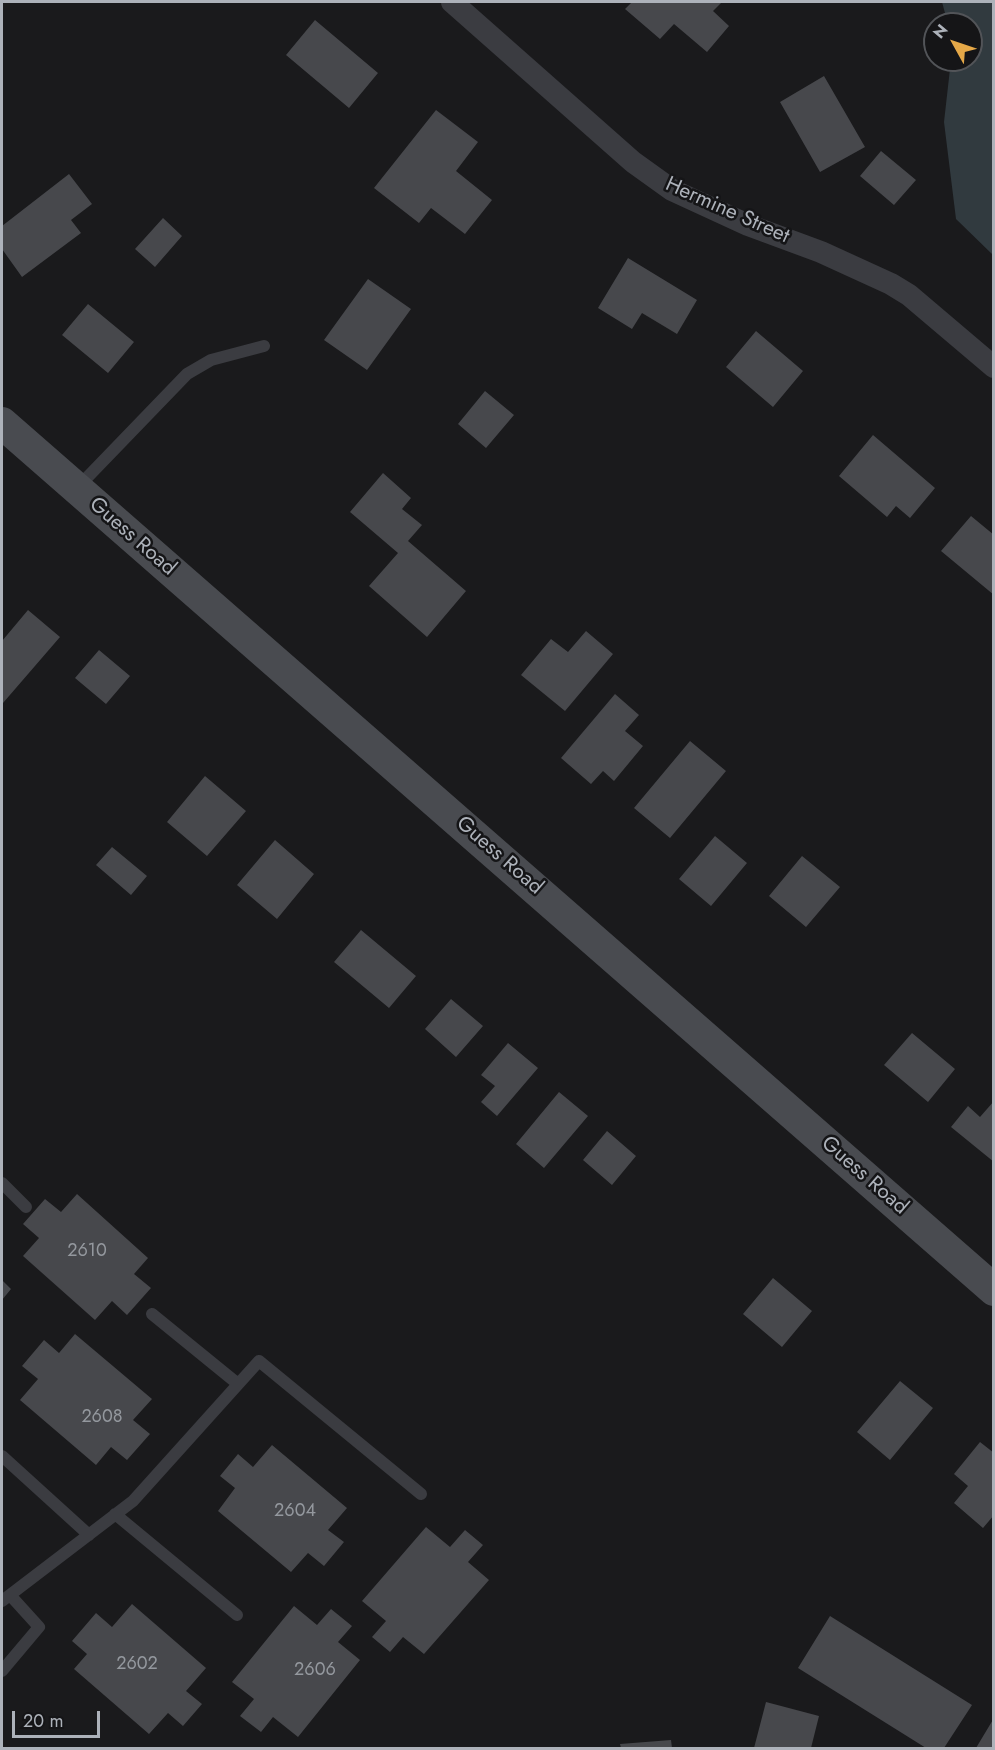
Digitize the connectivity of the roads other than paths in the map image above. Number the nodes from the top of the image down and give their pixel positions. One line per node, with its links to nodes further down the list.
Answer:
1 (452, 2): 3 (street, Hermine Street)
2 (264, 346): 5 (lane)
3 (993, 367)
4 (2, 423): 5 (main road, Guess Road)
5 (76, 488): 8 (main road, Guess Road)
6 (2, 1183): 7 (lane)
7 (26, 1206)
8 (993, 1290)
9 (152, 1314): 10 (lane)
10 (238, 1384): 12 (lane); 13 (lane)
11 (2, 1456): 14 (lane)
12 (421, 1494)
13 (115, 1515): 14 (lane); 16 (lane)
14 (89, 1535): 15 (lane)
15 (6, 1598): 17 (lane)
16 (237, 1616)
17 (2, 1671)

